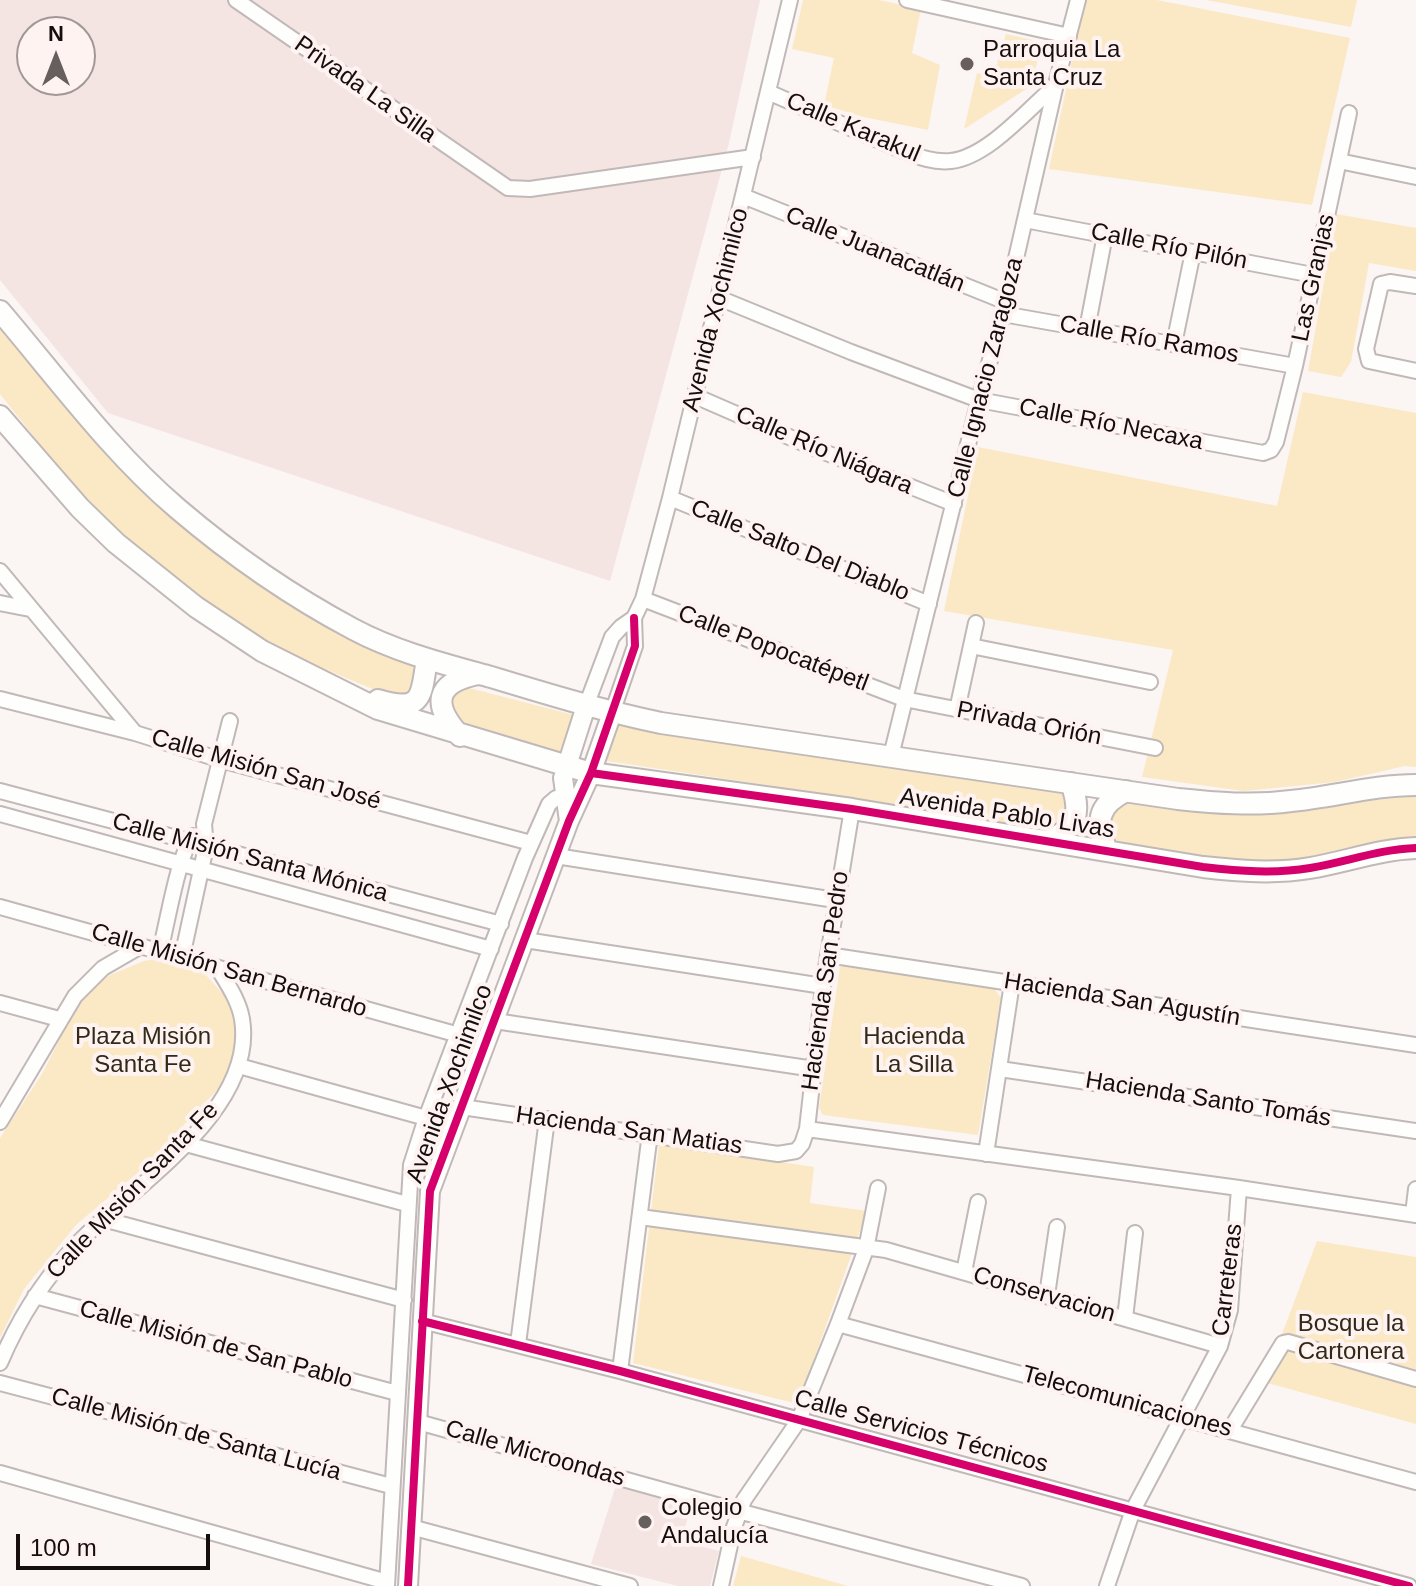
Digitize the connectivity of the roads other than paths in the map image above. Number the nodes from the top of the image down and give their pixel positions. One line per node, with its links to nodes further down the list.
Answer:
1 (236, 0): 9 (street, Privada La Silla)
2 (790, 0): 7 (street, Avenida Xochimilco)
3 (907, 0): 5 (street)
4 (1078, 0): 5 (street, Calle Ignacio Zaragoza)
5 (1069, 36): 6 (street, Calle Ignacio Zaragoza)
6 (1056, 84): 7 (street, Calle Karakul); 13 (street, Calle Ignacio Zaragoza)
7 (768, 92): 9 (street, Avenida Xochimilco)
8 (1349, 113): 10 (street, Las Granjas)
9 (753, 157): 12 (street, Avenida Xochimilco)
10 (1339, 161): 11 (street); 16 (street, Las Granjas)
11 (1416, 177)
12 (743, 196): 18 (street, Avenida Xochimilco); 19 (street, Calle Juanacatlán)
13 (1025, 220): 14 (street, Calle Río Pilón); 19 (street, Calle Ignacio Zaragoza)
14 (1105, 235): 15 (street, Calle Río Pilón); 21 (street)
15 (1193, 252): 16 (street, Calle Río Pilón); 22 (street)
16 (1313, 275): 23 (street, Las Granjas)
17 (1416, 286): 24 (street)
18 (719, 298): 25 (street, Avenida Xochimilco); 26 (street, Calle Río Necaxa)
19 (1005, 308): 21 (street, Calle Río Ramos); 26 (street, Calle Ignacio Zaragoza)
20 (0, 311): 39 (main road, Avenida Pablo Livas)
21 (1087, 329): 22 (street, Calle Río Ramos)
22 (1174, 344): 23 (street, Calle Río Ramos)
23 (1295, 366): 28 (street, Las Granjas)
24 (1416, 371)
25 (695, 396): 29 (street, Avenida Xochimilco); 30 (street, Calle Río Niágara)
26 (979, 400): 28 (street, Calle Río Necaxa); 30 (street, Calle Ignacio Zaragoza)
27 (0, 416): 42 (main road, Avenida Pablo Livas)
28 (1276, 442)
29 (670, 498): 32 (street, Avenida Xochimilco); 34 (street, Calle Salto Del Diablo)
30 (954, 504): 34 (street, Calle Ignacio Zaragoza)
31 (0, 571): 35 (street)
32 (643, 599): 36 (street, Avenida Xochimilco); 44 (street, Calle Popocatépetl)
33 (0, 603): 35 (street)
34 (929, 604): 44 (street, Calle Ignacio Zaragoza)
35 (30, 609): 49 (street)
36 (634, 618): 45 (street, Avenida Xochimilco); 47 (street, Avenida Xochimilco)
37 (976, 623): 38 (street)
38 (971, 646): 41 (street); 46 (street)
39 (427, 659): 40 (main road, Avenida Pablo Livas); 42 (main road)
40 (478, 674): 45 (main road, Avenida Pablo Livas); 50 (main road)
41 (1150, 682)
42 (321, 683): 50 (main road, Avenida Pablo Livas)
43 (0, 699): 49 (street, Calle Misión San José)
44 (904, 699): 46 (street, Privada Orión); 52 (street, Calle Ignacio Zaragoza)
45 (586, 706): 47 (main road, Avenida Pablo Livas); 54 (street, Avenida Xochimilco)
46 (957, 710): 51 (street, Privada Orión)
47 (612, 713): 52 (main road, Avenida Pablo Livas); 55 (street, Avenida Xochimilco)
48 (230, 721): 53 (street)
49 (135, 733): 53 (street, Calle Misión San José)
50 (460, 736): 54 (main road, Avenida Pablo Livas)
51 (1155, 748)
52 (891, 756): 56 (main road, Avenida Pablo Livas)
53 (221, 760): 63 (street); 66 (street, Calle Misión San José)
54 (565, 767): 55 (main road, Avenida Pablo Livas); 60 (street, Avenida Xochimilco)
55 (591, 773): 60 (street, Avenida Xochimilco); 61 (main road, Avenida Pablo Livas)
56 (1071, 783): 59 (main road, Avenida Pablo Livas); 64 (main road)
57 (1416, 785): 59 (main road, Avenida Pablo Livas)
58 (0, 791): 65 (street, Calle Misión Santa Mónica)
59 (1126, 791): 69 (main road)
60 (571, 800): 66 (street); 70 (street, Avenida Xochimilco)
61 (852, 809): 64 (main road, Avenida Pablo Livas); 73 (street, Hacienda San Pedro)
62 (0, 814): 71 (street, Calle Misión Santa Mónica)
63 (204, 824): 65 (street); 67 (street)
64 (1047, 841): 69 (main road, Avenida Pablo Livas)
65 (189, 842): 67 (street, Calle Misión Santa Mónica); 71 (street)
66 (531, 843): 75 (street)
67 (206, 847): 72 (street); 75 (street, Calle Misión Santa Mónica)
68 (1416, 848): 69 (main road, Avenida Pablo Livas)
69 (1107, 851)
70 (556, 856): 73 (street); 76 (street, Avenida Xochimilco)
71 (182, 863): 72 (street, Calle Misión Santa Mónica); 79 (street)
72 (202, 868): 78 (street, Calle Misión Santa Mónica); 81 (street)
73 (835, 900): 80 (street, Hacienda San Pedro)
74 (0, 907): 77 (street, Calle Misión San Bernardo)
75 (501, 924): 78 (street)
76 (525, 940): 84 (street); 87 (street, Avenida Xochimilco)
77 (141, 946): 79 (street, Calle Misión San Bernardo); 86 (street)
78 (491, 949): 88 (street)
79 (160, 951): 81 (street, Calle Misión San Bernardo)
80 (828, 955): 83 (street, Hacienda San Agustín); 84 (street, Hacienda San Pedro)
81 (182, 957): 82 (street, Calle Misión San Bernardo)
82 (219, 970): 88 (street, Calle Misión San Bernardo); 90 (street, Calle Misión Santa Fe)
83 (1012, 983): 89 (street, Hacienda San Agustín); 92 (street)
84 (823, 986): 91 (street, Hacienda San Pedro)
85 (0, 1003): 86 (street)
86 (59, 1019): 93 (street)
87 (495, 1021): 91 (street); 94 (street, Avenida Xochimilco)
88 (459, 1035): 95 (street)
89 (1416, 1045)
90 (239, 1066): 95 (street); 101 (street, Calle Misión Santa Fe)
91 (814, 1069): 98 (street, Hacienda San Pedro)
92 (1000, 1069): 99 (street, Hacienda Santo Tomás); 103 (street)
93 (6, 1100): 97 (street)
94 (462, 1107): 96 (street, Hacienda San Matias); 120 (street, Avenida Xochimilco)
95 (426, 1118): 108 (street)
96 (547, 1119): 100 (street, Hacienda San Matias); 122 (street)
97 (0, 1122)
98 (807, 1129): 102 (street, Hacienda San Pedro); 103 (street)
99 (1416, 1131)
100 (650, 1133): 102 (street, Hacienda San Matias); 110 (street)
101 (186, 1144): 108 (street); 111 (street, Calle Misión Santa Fe)
102 (796, 1151)
103 (986, 1154): 105 (street)
104 (878, 1188): 114 (street)
105 (1239, 1188): 109 (street); 123 (street, Carreteras)
106 (1416, 1189): 109 (street)
107 (978, 1202): 115 (street)
108 (407, 1204): 118 (street)
109 (1414, 1215)
110 (640, 1217): 114 (street, Conservacion); 125 (street)
111 (103, 1219): 117 (street, Calle Misión Santa Fe); 118 (street)
112 (1057, 1227): 116 (street)
113 (1135, 1233): 119 (street)
114 (866, 1249): 115 (street, Conservacion); 121 (street)
115 (964, 1272): 116 (street, Conservacion)
116 (1047, 1295): 119 (street, Conservacion)
117 (35, 1296): 124 (street, Calle Misión Santa Fe); 128 (street, Calle Misión de San Pablo)
118 (404, 1300): 128 (street)
119 (1125, 1318): 123 (street, Conservacion)
120 (422, 1321): 122 (street, Calle Servicios Técnicos); 131 (street, Avenida Xochimilco)
121 (838, 1324): 129 (street, Telecomunicaciones); 130 (street)
122 (518, 1344): 125 (street, Calle Servicios Técnicos)
123 (1220, 1346): 129 (street, Carreteras)
124 (0, 1363)
125 (620, 1371): 130 (street, Calle Servicios Técnicos)
126 (1413, 1378): 132 (street)
127 (0, 1383): 135 (street, Calle Misión de Santa Lucía)
128 (397, 1393): 135 (street)
129 (1183, 1417): 132 (street, Telecomunicaciones); 136 (street, Carreteras)
130 (799, 1420): 136 (street, Calle Servicios Técnicos); 137 (street)
131 (418, 1422): 137 (street, Calle Microondas); 138 (street, Avenida Xochimilco)
132 (1230, 1430): 134 (street, Telecomunicaciones)
133 (0, 1473): 139 (street)
134 (1416, 1482)
135 (391, 1486): 139 (street)
136 (1133, 1510): 144 (street, Carreteras); 145 (street, Calle Servicios Técnicos)
137 (738, 1511): 142 (street); 143 (street, Calle Microondas)
138 (411, 1527): 140 (street, Avenida Xochimilco); 141 (street)
139 (387, 1584)
140 (408, 1586)
141 (630, 1586)
142 (721, 1586)
143 (1022, 1586)
144 (1107, 1586)
145 (1409, 1586)

